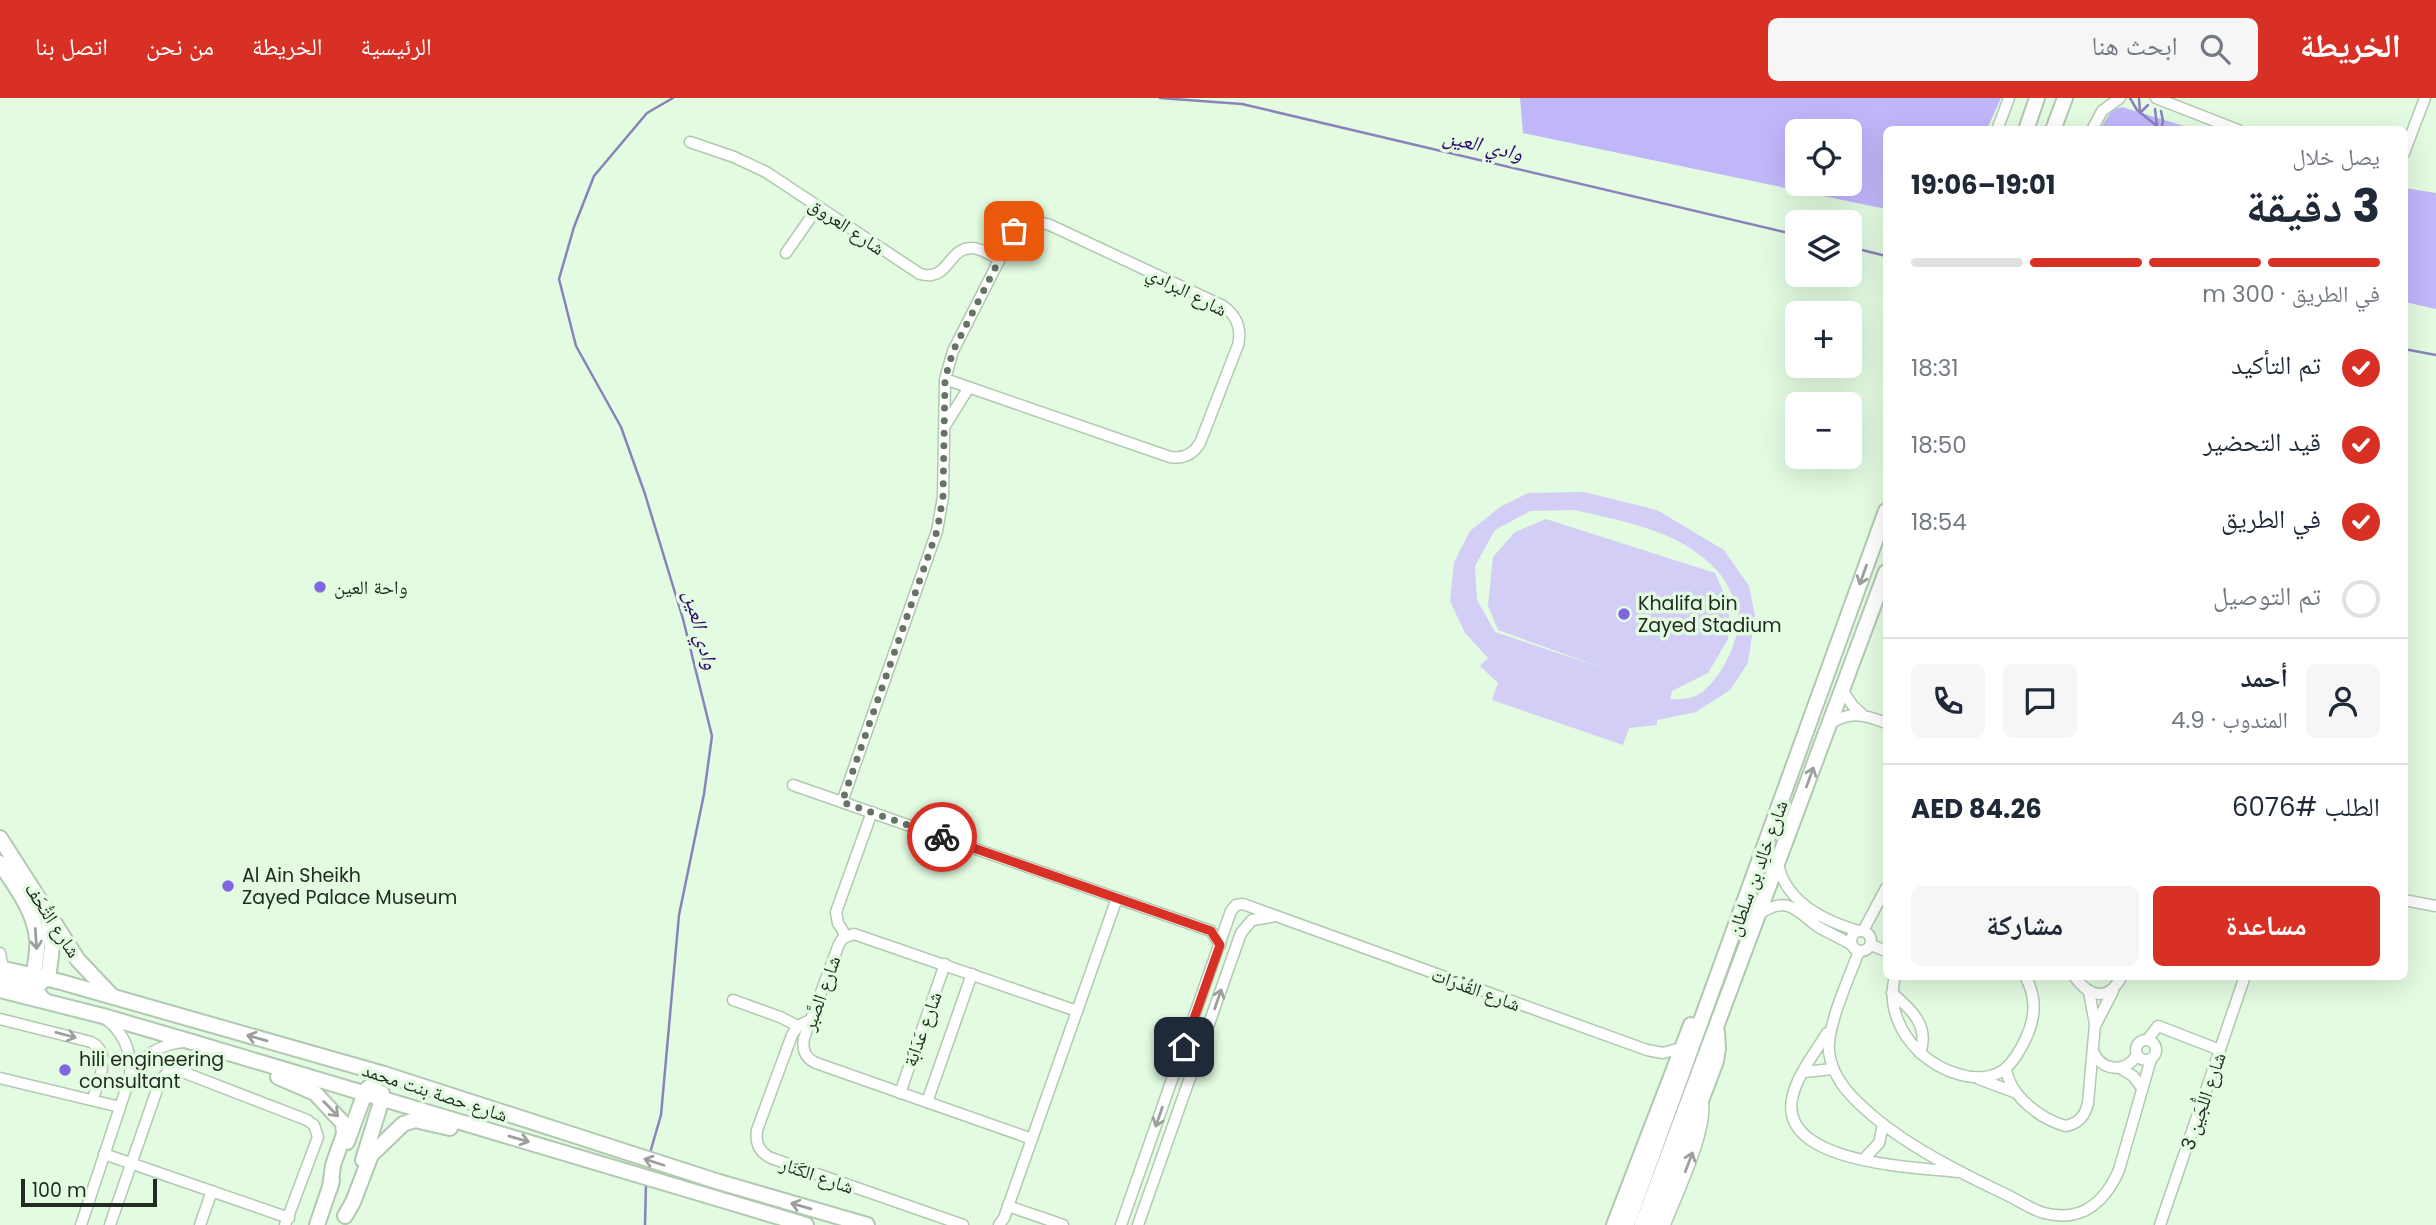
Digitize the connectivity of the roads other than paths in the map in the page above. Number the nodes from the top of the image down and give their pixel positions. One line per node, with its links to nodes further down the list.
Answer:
1 (2009, 98): 9 (street)
2 (2037, 98): 10 (main road)
3 (2065, 98): 11 (main road)
4 (2120, 98): 12 (street)
5 (2156, 98): 7 (street)
6 (2425, 98): 8 (street); 15 (street)
7 (2168, 101): 13 (street)
8 (2436, 102)
9 (1998, 126)
10 (2027, 126)
11 (2054, 126)
12 (2094, 126)
13 (2228, 126)
14 (690, 142): 16 (street, شارع العروق)
15 (2408, 144)
16 (818, 206): 17 (street); 18 (street, شارع العروق)
17 (786, 253)
18 (999, 259): 19 (street, شارع البرادي); 20 (street, شارع البرادي)
19 (945, 379): 20 (street, شارع البرادي); 21 (street, شارع البرادي)
20 (968, 388): 21 (street)
21 (943, 431): 29 (street, شارع البرادي)
22 (1883, 519): 56 (main road, شارع خالِد بن سلطان, one-way to 56)
23 (1883, 580): 24 (main road, شارع خالِد بن سلطان)
24 (1842, 690): 25 (street); 27 (main road, شارع خالِد بن سلطان)
25 (1863, 714): 26 (street); 27 (street)
26 (1883, 722)
27 (1830, 723): 33 (main road, شارع خالِد بن سلطان, one-way to 27)
28 (793, 785): 29 (street)
29 (842, 802): 30 (street)
30 (872, 812): 37 (street); 49 (street)
31 (0, 838): 41 (main road, شارع التُّحَف)
32 (0, 863): 35 (main road, شارع التُّحَف)
33 (1778, 864): 42 (main road, شارع خالِد بن سلطان); 44 (street)
34 (0, 881): 35 (street)
35 (18, 890): 60 (main road, شارع التُّحَف, one-way to 60)
36 (1883, 893): 48 (street)
37 (1117, 898): 47 (street); 73 (street)
38 (2408, 901): 40 (street)
39 (1246, 905): 43 (street, شارع القُدْرَات); 45 (street); 46 (street)
40 (2436, 906)
41 (47, 913): 59 (main road); 70 (main road, شارع التُّحَف)
42 (1759, 914): 44 (street); 80 (main road, شارع خالِد بن سلطان)
43 (1272, 917): 46 (street); 83 (street, شارع القُدْرَات)
44 (1817, 919): 48 (street); 52 (street)
45 (1227, 923): 46 (street); 47 (street); 50 (street)
46 (1246, 926): 121 (street, one-way to 46)
47 (1211, 931): 50 (street)
48 (1861, 931): 51 (street); 52 (street)
49 (846, 936): 55 (street, شارع الصَّبر); 76 (street, شارع الصَّبر)
50 (1220, 945): 119 (street, one-way to 119)
51 (1871, 945): 52 (street); 53 (street)
52 (1855, 948): 77 (street)
53 (1883, 950)
54 (0, 953): 57 (street)
55 (945, 964): 58 (street, شارع الصَّبر); 101 (street, شارع عَدَابَة)
56 (1722, 965): 83 (main road); 136 (main road, شارع خالِد بن سلطان)
57 (1, 972): 60 (main road, شارع حصة بنت محمد)
58 (972, 974): 73 (street, شارع الصَّبر); 106 (street, شارع عَدَابَة)
59 (48, 979): 60 (main road, شارع حصة بنت محمد); 70 (main road, شارع حصة بنت محمد)
60 (33, 980): 72 (main road)
61 (1894, 980): 69 (street)
62 (2027, 980): 90 (street)
63 (2078, 980): 68 (street)
64 (2120, 980): 66 (street)
65 (2244, 980): 84 (street, شارع اللُّجَين 3)
66 (2115, 988): 68 (street); 78 (street)
67 (0, 990): 72 (main road, شارع حصة بنت محمد)
68 (2089, 992): 78 (street)
69 (1892, 993): 86 (street); 86 (street)
70 (113, 997): 94 (main road, شارع حصة بنت محمد, one-way to 70)
71 (733, 1000): 79 (street)
72 (44, 1001): 74 (main road, شارع حصة بنت محمد)
73 (1077, 1011): 110 (street)
74 (103, 1016): 82 (main road, شارع حصة بنت محمد); 95 (street)
75 (0, 1019): 105 (street, one-way to 105)
76 (810, 1020): 79 (street); 101 (street, شارع الصَّبر)
77 (1833, 1024): 92 (street); 93 (street)
78 (2095, 1024): 85 (street)
79 (798, 1026): 130 (street, شارع الكَنَار)
80 (1715, 1028): 103 (main road); 137 (main road, شارع خالِد بن سلطان)
81 (2148, 1039): 84 (street); 87 (street); 88 (street)
82 (192, 1042): 89 (main road, شارع حصة بنت محمد); 95 (street)
83 (1681, 1048): 135 (main road)
84 (2220, 1050): 140 (street, شارع اللُّجَين 3)
85 (2093, 1051): 91 (street); 98 (street)
86 (1920, 1053): 96 (street)
87 (2137, 1055): 88 (street); 91 (street)
88 (2151, 1059): 99 (street)
89 (254, 1061): 102 (main road, شارع حصة بنت محمد); 117 (main road, one-way to 117)
90 (2006, 1068): 96 (street); 100 (street)
91 (2115, 1068): 98 (street); 99 (street)
92 (1833, 1069): 93 (street); 108 (street)
93 (1804, 1072): 113 (street)
94 (377, 1075): 102 (main road); 104 (main road); 129 (main road, شارع حصة بنت محمد, one-way to 94)
95 (130, 1077): 107 (street)
96 (1976, 1078): 100 (street)
97 (0, 1079): 105 (street)
98 (2090, 1079): 100 (street)
99 (2142, 1088): 116 (street)
100 (2015, 1092)
101 (900, 1093): 106 (street, شارع الصَّبر)
102 (365, 1094): 104 (main road, شارع حصة بنت محمد); 117 (main road)
103 (1702, 1096): 138 (main road); 139 (street, one-way to 103)
104 (382, 1099): 109 (main road, شارع حصة بنت محمد); 122 (main road)
105 (93, 1100): 107 (street)
106 (927, 1102): 110 (street, شارع الصَّبر)
107 (120, 1107): 112 (street)
108 (1883, 1125): 111 (street); 113 (street)
109 (488, 1130): 122 (main road); 128 (main road, شارع حصة بنت محمد, one-way to 128)
110 (1032, 1139): 120 (street)
111 (1924, 1150): 115 (street); 116 (street)
112 (104, 1154): 114 (street); 124 (street)
113 (1864, 1160): 115 (street)
114 (132, 1163): 118 (street); 123 (street); 125 (street)
115 (1918, 1167): 116 (street)
116 (1961, 1173)
117 (330, 1188): 127 (main road)
118 (212, 1191): 123 (street); 126 (street)
119 (1130, 1200): 121 (street); 133 (street)
120 (1008, 1206): 131 (street); 132 (street)
121 (1145, 1206): 134 (street)
122 (344, 1220)
123 (287, 1221)
124 (81, 1225)
125 (110, 1225)
126 (200, 1225)
127 (317, 1225)
128 (806, 1225)
129 (867, 1225)
130 (963, 1225)
131 (999, 1225)
132 (1062, 1225)
133 (1121, 1225)
134 (1138, 1225)
135 (1612, 1225)
136 (1627, 1225)
137 (1642, 1225)
138 (1654, 1225)
139 (1665, 1225)
140 (2160, 1225)

